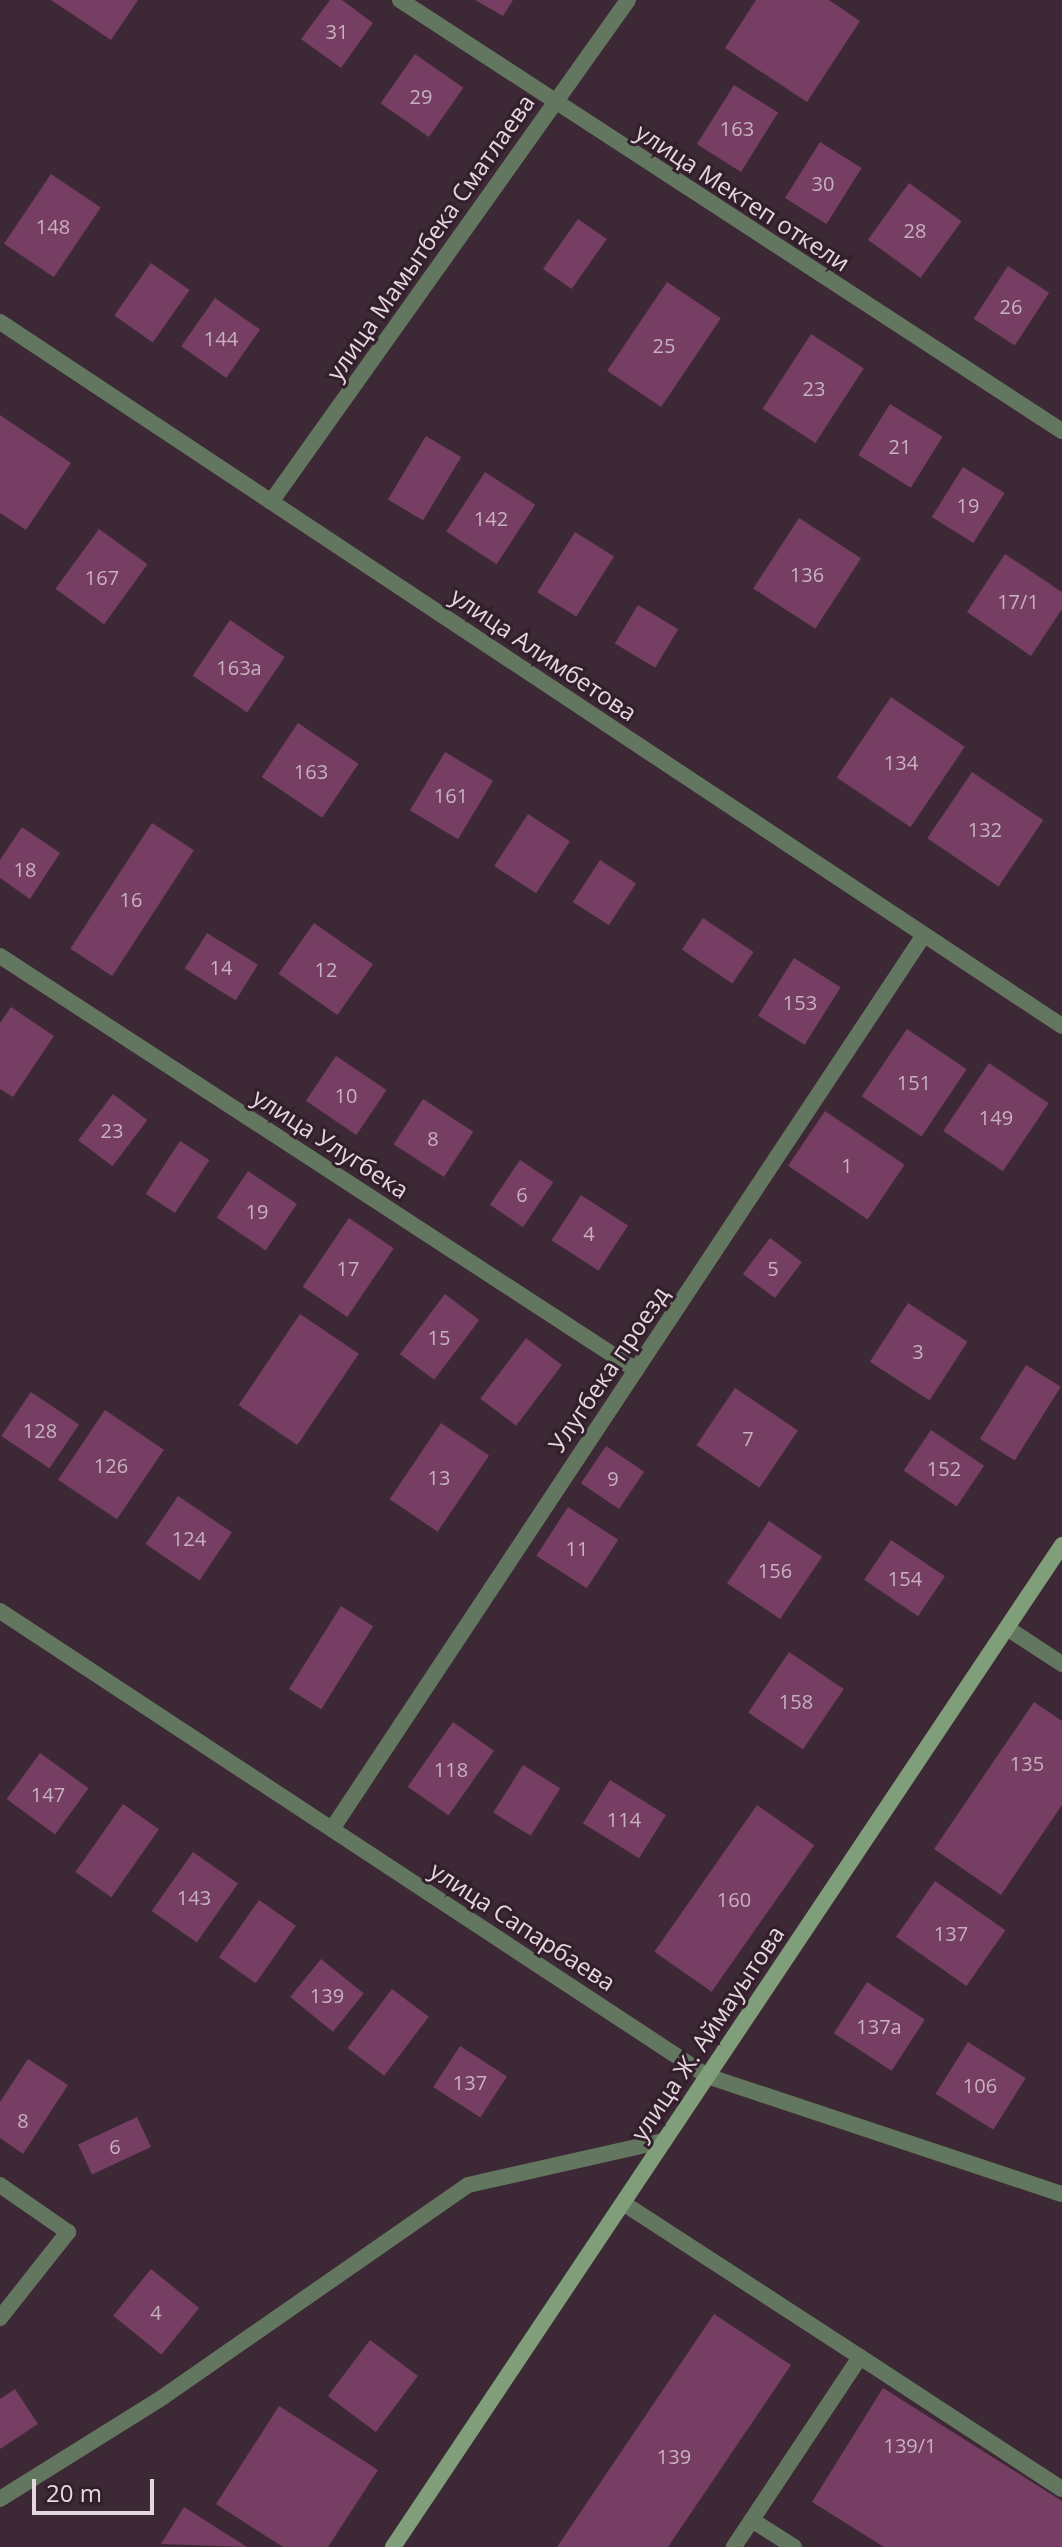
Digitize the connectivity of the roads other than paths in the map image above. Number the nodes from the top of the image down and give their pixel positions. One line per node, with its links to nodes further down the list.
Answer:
1 (400, 0): 3 (street, улица Мектеп откели)
2 (628, 0): 3 (street, улица Мамытбека Сматлаева)
3 (554, 103): 5 (street, улица Мектеп откели); 6 (street, улица Мамытбека Сматлаева)
4 (0, 322): 6 (street, улица Алимбетова)
5 (1062, 431)
6 (271, 502): 7 (street, улица Алимбетова)
7 (924, 935): 9 (street, улица Алимбетова); 10 (street, Улугбека проезд)
8 (0, 956): 10 (street, улица Улугбека)
9 (1062, 1026)
10 (636, 1370): 15 (street, Улугбека проезд)
11 (1062, 1545): 13 (street, улица Ж. Аймауытова)
12 (0, 1611): 15 (street, улица Сапарбаева)
13 (1007, 1628): 14 (street); 16 (street, улица Ж. Аймауытова)
14 (1062, 1664)
15 (332, 1829): 16 (street, улица Сапарбаева)
16 (707, 2076): 17 (street, улица Ж. Аймауытова); 19 (street, улица Сапарбаева)
17 (664, 2141): 20 (street, улица Ж. Аймауытова); 24 (street)
18 (0, 2185): 21 (street)
19 (1062, 2194)
20 (623, 2203): 22 (street); 26 (street, улица Ж. Аймауытова)
21 (0, 2318)
22 (860, 2357): 23 (street); 25 (street)
23 (1062, 2489)
24 (0, 2499)
25 (752, 2520): 27 (street); 28 (street)
26 (393, 2547)
27 (734, 2547)
28 (794, 2547)

